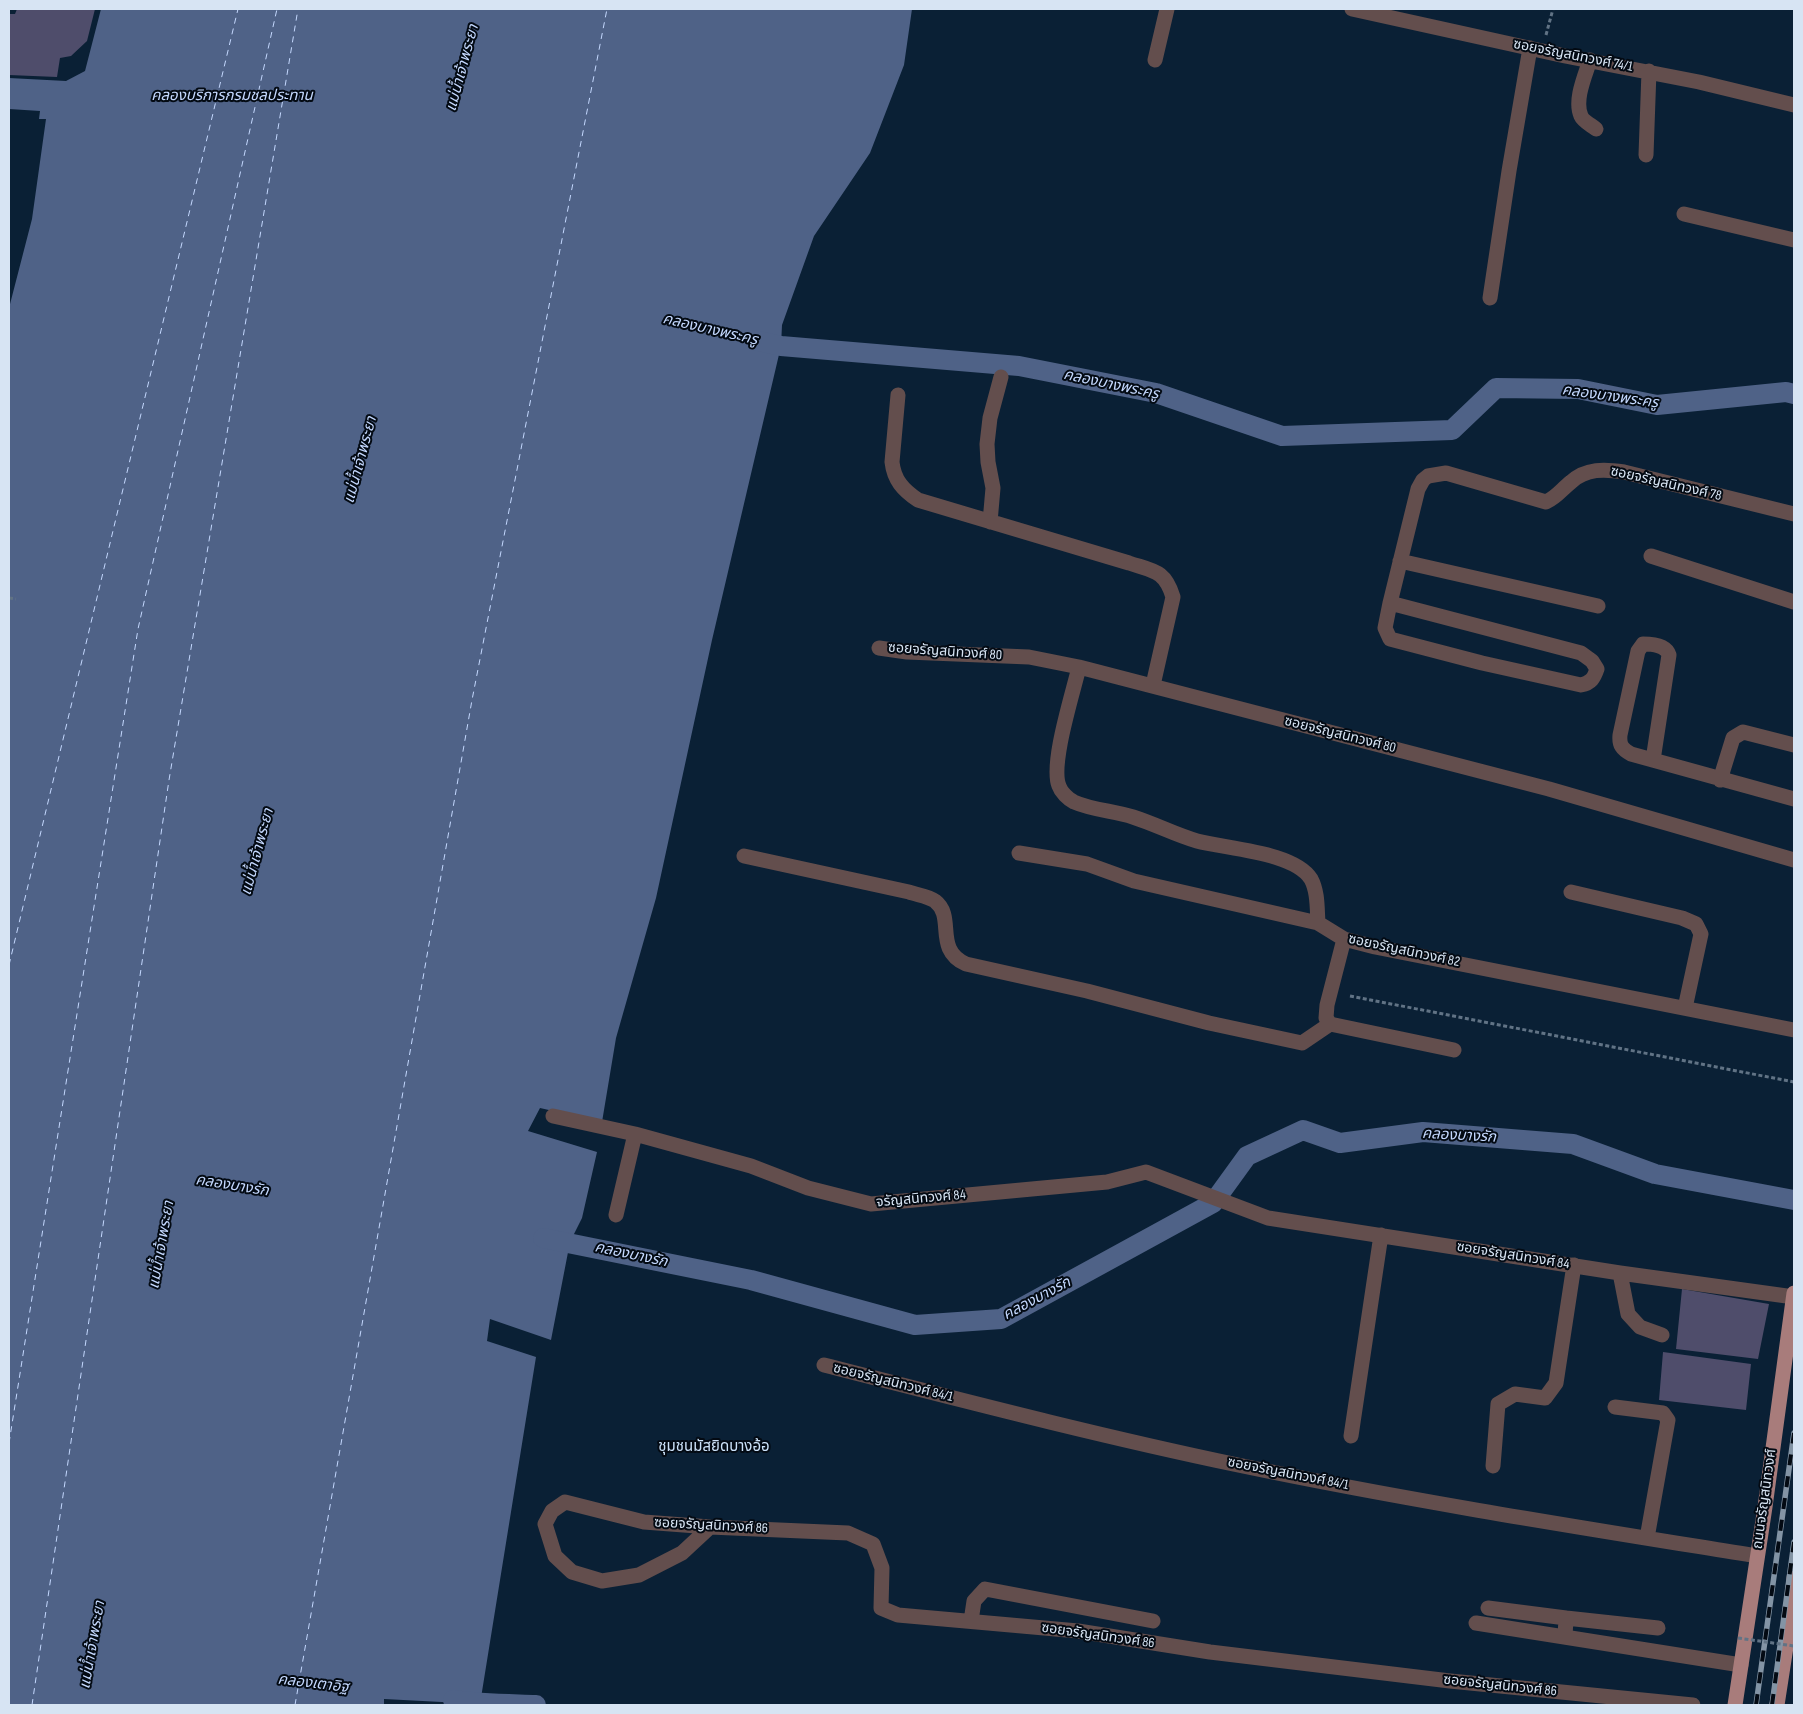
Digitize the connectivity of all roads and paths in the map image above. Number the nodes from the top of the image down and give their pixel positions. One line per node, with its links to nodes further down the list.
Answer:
1 (1167, 9): 5 (street)
2 (1352, 9): 4 (street, ซอยจรัญสนิทวงศ์ 74/1)
3 (1553, 9): 4 (path)
4 (1536, 49): 6 (street, ซอยจรัญสนิทวงศ์ 74/1); 13 (street)
5 (1156, 60)
6 (1590, 60): 7 (street, ซอยจรัญสนิทวงศ์ 74/1); 9 (street)
7 (1649, 71): 8 (street, ซอยจรัญสนิทวงศ์ 74/1); 10 (street)
8 (1794, 105)
9 (1596, 129)
10 (1646, 155)
11 (1684, 214): 12 (street)
12 (1794, 240)
13 (1490, 298)
14 (1001, 377): 17 (street)
15 (898, 395): 17 (street)
16 (1794, 514): 19 (street, ซอยจรัญสนิทวงศ์ 78)
17 (990, 522): 27 (street)
18 (1651, 556): 22 (street)
19 (1400, 561): 23 (street, ซอยจรัญสนิทวงศ์ 78); 24 (street)
20 (9, 598): 21 (path)
21 (16, 599)
22 (1794, 602)
23 (1390, 603): 23 (street, ซอยจรัญสนิทวงศ์ 78)
24 (1598, 606)
25 (879, 648): 26 (street, ซอยจรัญสนิทวงศ์ 80)
26 (1080, 667): 27 (street, ซอยจรัญสนิทวงศ์ 80); 36 (street)
27 (1153, 685): 34 (street, ซอยจรัญสนิทวงศ์ 80)
28 (1794, 745): 30 (street)
29 (1653, 760): 29 (street); 30 (street)
30 (1720, 780): 31 (street)
31 (1794, 799)
32 (1019, 854): 36 (street, ซอยจรัญสนิทวงศ์ 82)
33 (744, 856): 40 (street)
34 (1794, 860)
35 (1572, 892): 39 (street)
36 (1318, 923): 37 (street, ซอยจรัญสนิทวงศ์ 82)
37 (1344, 940): 39 (street, ซอยจรัญสนิทวงศ์ 82); 40 (street)
38 (1350, 996): 43 (path)
39 (1685, 1008): 41 (street, ซอยจรัญสนิทวงศ์ 82)
40 (1330, 1024): 42 (street)
41 (1794, 1030)
42 (1454, 1050)
43 (1794, 1082)
44 (553, 1116): 45 (street, จรัญสนิทวงศ์ 84)
45 (635, 1134): 46 (street, จรัญสนิทวงศ์ 84); 47 (street)
46 (1234, 1205): 48 (street, ซอยจรัญสนิทวงศ์ 84)
47 (616, 1215)
48 (1380, 1235): 49 (street, ซอยจรัญสนิทวงศ์ 84); 56 (street)
49 (1574, 1265): 50 (street, ซอยจรัญสนิทวงศ์ 84); 57 (street)
50 (1620, 1273): 52 (street, ซอยจรัญสนิทวงศ์ 84); 53 (street)
51 (1794, 1293): 52 (main road, ถนนจรัญสนิทวงศ์)
52 (1794, 1297): 60 (main road, ถนนจรัญสนิทวงศ์)
53 (1662, 1335)
54 (824, 1365): 59 (street, ซอยจรัญสนิทวงศ์ 84/1)
55 (1616, 1407): 59 (street)
56 (1351, 1436)
57 (1492, 1466)
58 (710, 1527): 58 (street, ซอยจรัญสนิทวงศ์ 86); 64 (street, ซอยจรัญสนิทวงศ์ 86)
59 (1647, 1538): 60 (street, ซอยจรัญสนิทวงศ์ 84/1)
60 (1757, 1556): 72 (main road, ถนนจรัญสนิทวงศ์)
61 (1794, 1578): 66 (main road)
62 (1488, 1608): 63 (street)
63 (1566, 1618): 68 (street); 69 (street)
64 (971, 1621): 65 (street); 73 (street, ซอยจรัญสนิทวงศ์ 86)
65 (1153, 1621)
66 (1792, 1622): 75 (main road)
67 (1476, 1623): 69 (street)
68 (1658, 1628)
69 (1565, 1637): 72 (street)
70 (1738, 1638): 71 (path, bridge)
71 (1794, 1646)
72 (1741, 1665): 74 (main road, ถนนจรัญสนิทวงศ์)
73 (1693, 1705)
74 (1734, 1705)
75 (1777, 1705)

